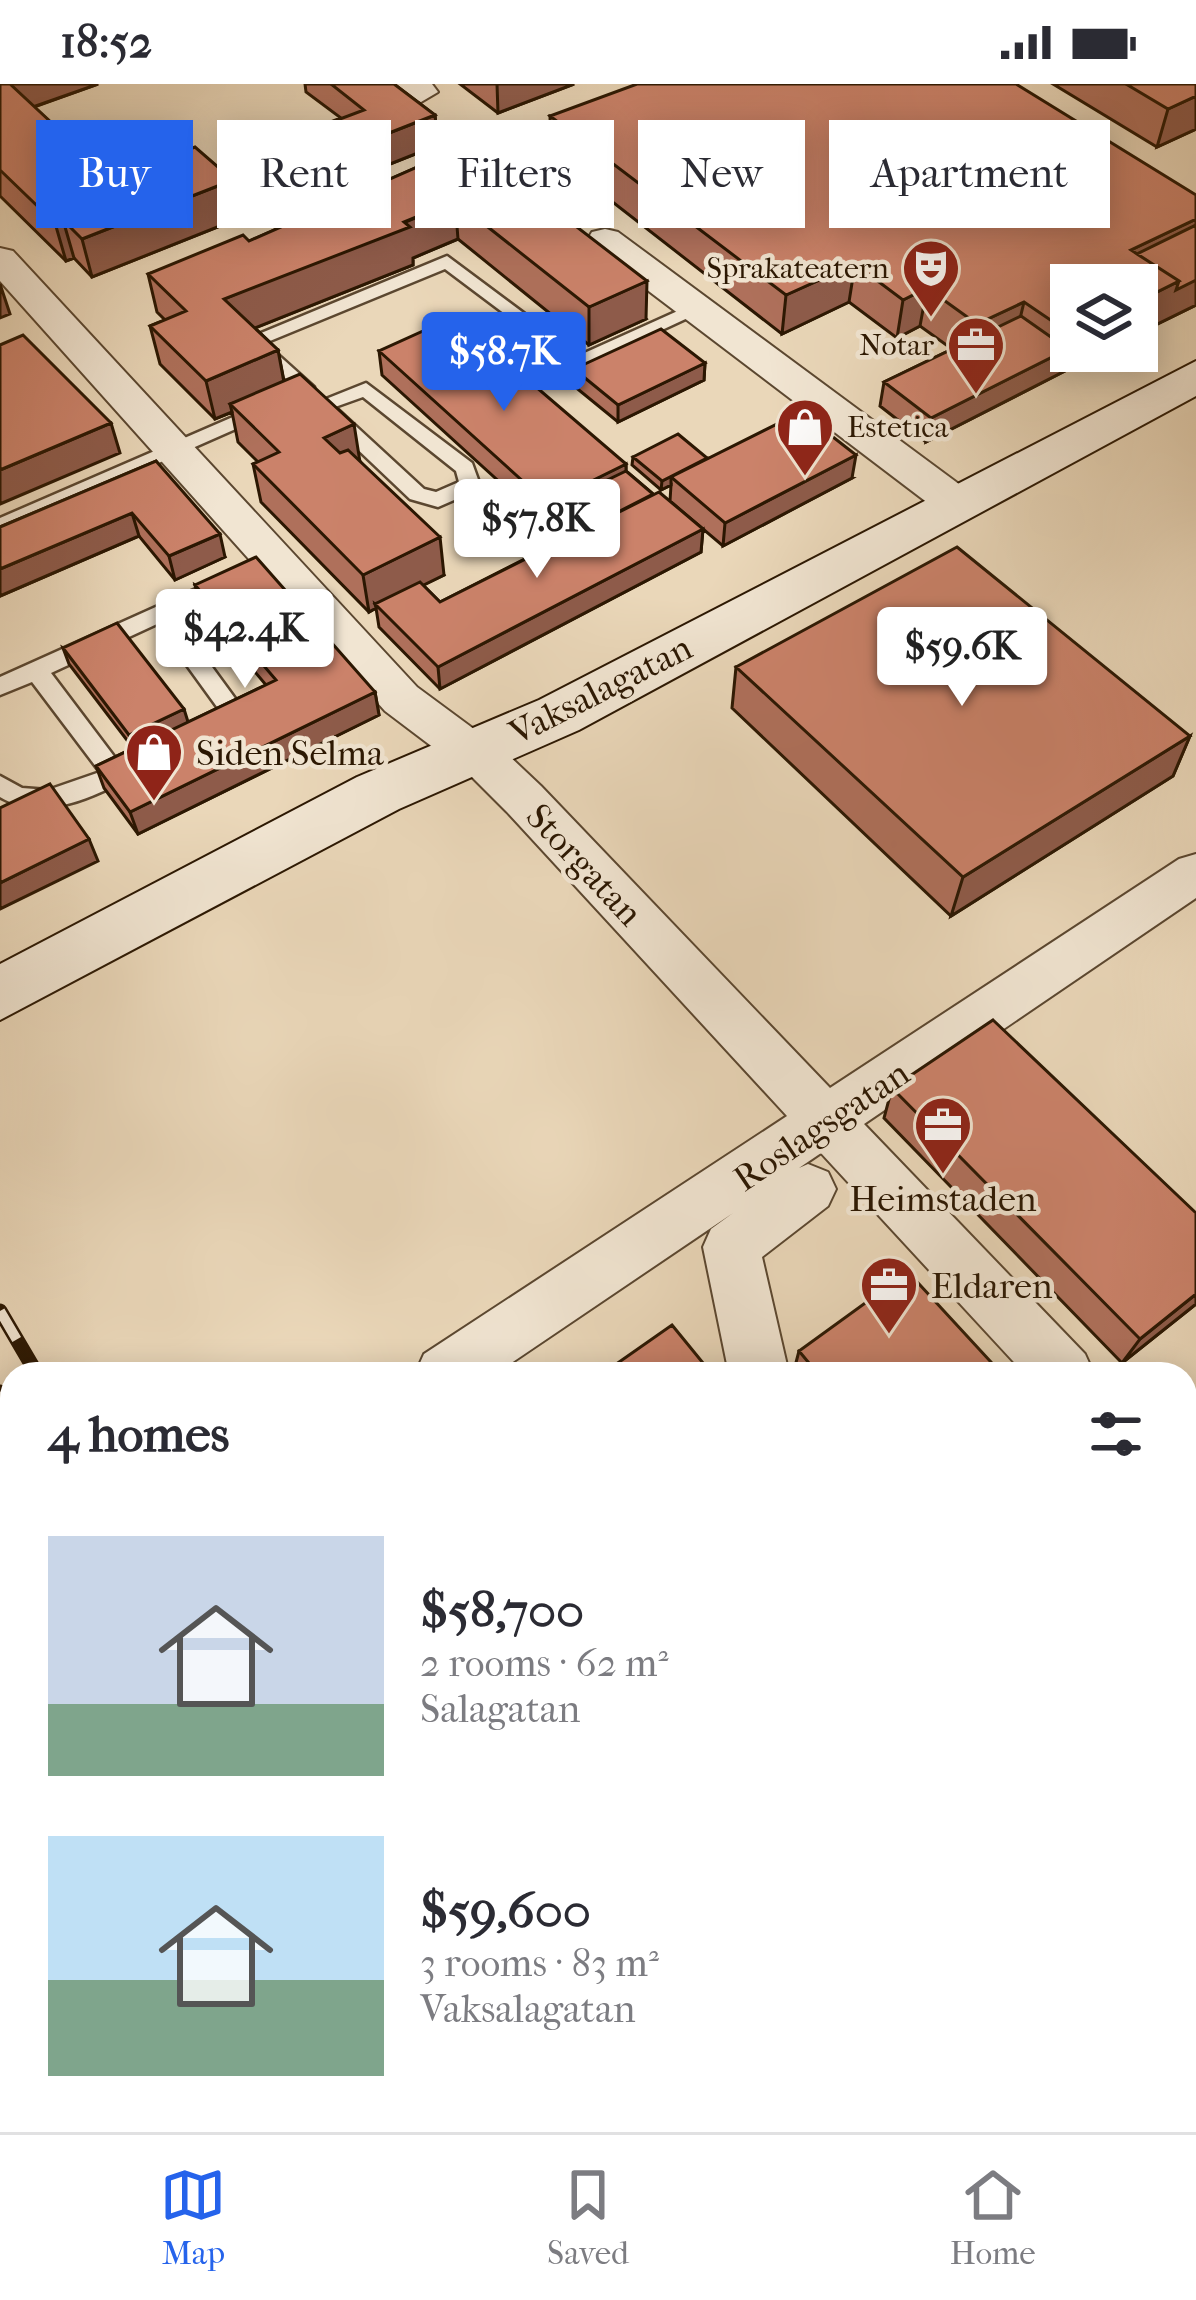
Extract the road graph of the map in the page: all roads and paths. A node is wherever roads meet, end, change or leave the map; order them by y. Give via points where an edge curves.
1 (605, 240) dead end
2 (0, 259) edge
3 (698, 309) junction
4 (59, 325) junction
5 (1196, 337) edge
6 (16, 342) edge
7 (1196, 376) edge
8 (314, 398) junction
9 (173, 449) junction
10 (940, 490) junction
11 (0, 526) edge
12 (275, 560) junction
13 (161, 613) junction
14 (36, 670) junction
15 (0, 687) edge
16 (194, 734) edge
17 (453, 739) junction
18 (154, 754) edge
19 (115, 775) junction
20 (0, 785) edge
21 (1196, 873) edge
22 (0, 942) edge
23 (0, 994) edge
24 (824, 1122) junction
25 (808, 1189) dead end
26 (463, 1362) edge
27 (756, 1362) edge
28 (1053, 1362) edge

1 - 3 street
2 - 4 street, Storgatan
3 - 8 lane via 578,364 447,262 252,341
3 - 10 street
4 - 6 street
4 - 9 street, Storgatan
5 - 10 main road, Vaksalagatan
7 - 10 main road, Vaksalagatan
8 - 8 lane via 417,494 438,500 470,485 465,468 366,389
8 - 9 lane
9 - 11 lane
9 - 12 street, Storgatan
10 - 17 main road, Vaksalagatan via 559,715
12 - 13 lane
12 - 17 street, Storgatan via 401,699
13 - 14 lane
13 - 16 lane via 234,714
14 - 15 lane
14 - 19 lane
17 - 22 main road, Vaksalagatan
17 - 23 main road, Vaksalagatan via 364,800
17 - 24 street, Storgatan via 524,800
18 - 19 lane
19 - 20 lane via 77,794 41,799
21 - 24 street, Roslagsgatan
24 - 26 street, Roslagsgatan
24 - 28 street, Storgatan
25 - 27 street via 731,1247

